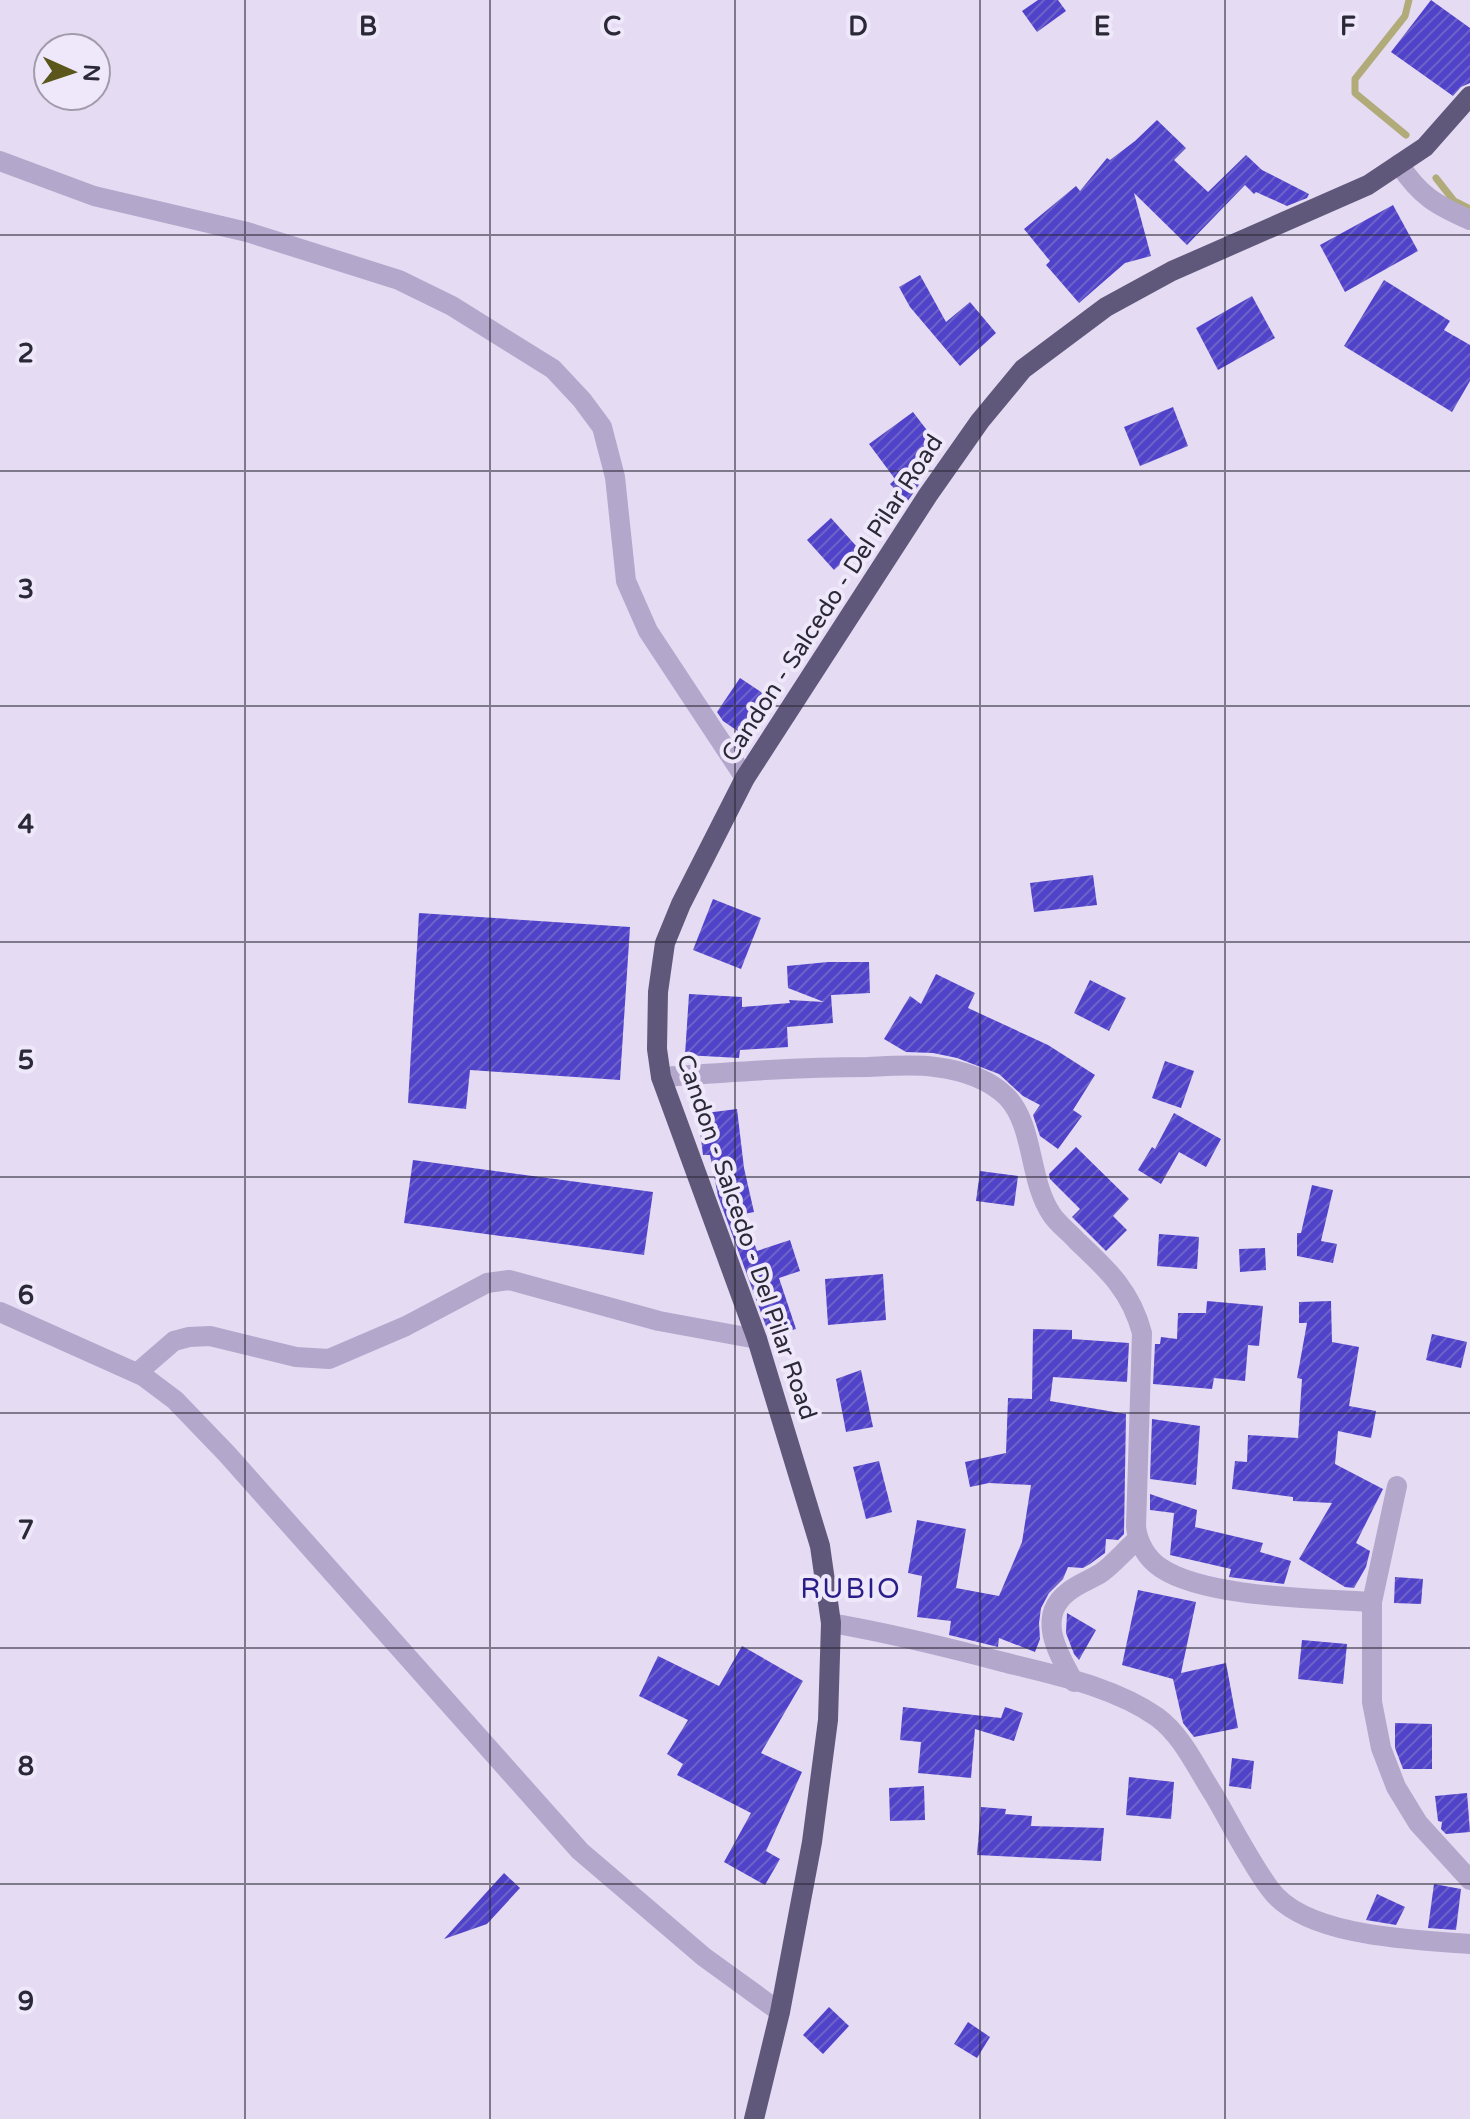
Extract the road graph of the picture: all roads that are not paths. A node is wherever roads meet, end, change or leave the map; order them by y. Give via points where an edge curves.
1 (1470, 96) edge
2 (0, 161) edge
3 (1399, 164) junction
4 (1470, 220) edge
5 (745, 778) junction
6 (661, 1077) junction
7 (0, 1312) edge
8 (757, 1339) junction
9 (137, 1373) junction
10 (1397, 1486) dead end
11 (1138, 1539) junction
12 (1372, 1602) junction
13 (831, 1623) junction
14 (1074, 1682) junction
15 (1470, 1880) edge
16 (1470, 1944) edge
17 (780, 2012) junction
18 (754, 2119) edge

1 - 3 main road, Candon - Salcedo - Del Pilar Road via 1425,147
2 - 5 street via 94,196 247,232 399,280 452,306 553,369 602,427 615,477 626,581 648,631
3 - 4 street via 1434,204
3 - 5 main road, Candon - Salcedo - Del Pilar Road via 1368,185 1172,271 1106,307 1023,369 928,495
5 - 6 main road, Candon - Salcedo - Del Pilar Road via 665,943 658,992
6 - 8 main road, Candon - Salcedo - Del Pilar Road
6 - 11 street via 933,1066 982,1079 1006,1096 1017,1112 1035,1180 1053,1217 1108,1270 1136,1311 1142,1333
7 - 9 street
8 - 9 street via 659,1321 509,1280 487,1283 329,1359 296,1357 210,1336 189,1337 174,1341
8 - 13 main road, Candon - Salcedo - Del Pilar Road via 820,1546
9 - 17 street via 175,1400 227,1454 580,1851 704,1957
10 - 12 street
11 - 12 street via 1159,1567 1187,1581 1252,1593
11 - 14 street via 1104,1571 1067,1592 1052,1615 1051,1634
12 - 15 street via 1372,1702 1381,1748 1418,1823
13 - 14 street
13 - 17 main road, Candon - Salcedo - Del Pilar Road via 828,1720 812,1842
14 - 16 street via 1122,1697 1158,1718 1181,1741 1271,1892 1297,1914 1331,1926
17 - 18 main road, Candon - Salcedo - Del Pilar Road

